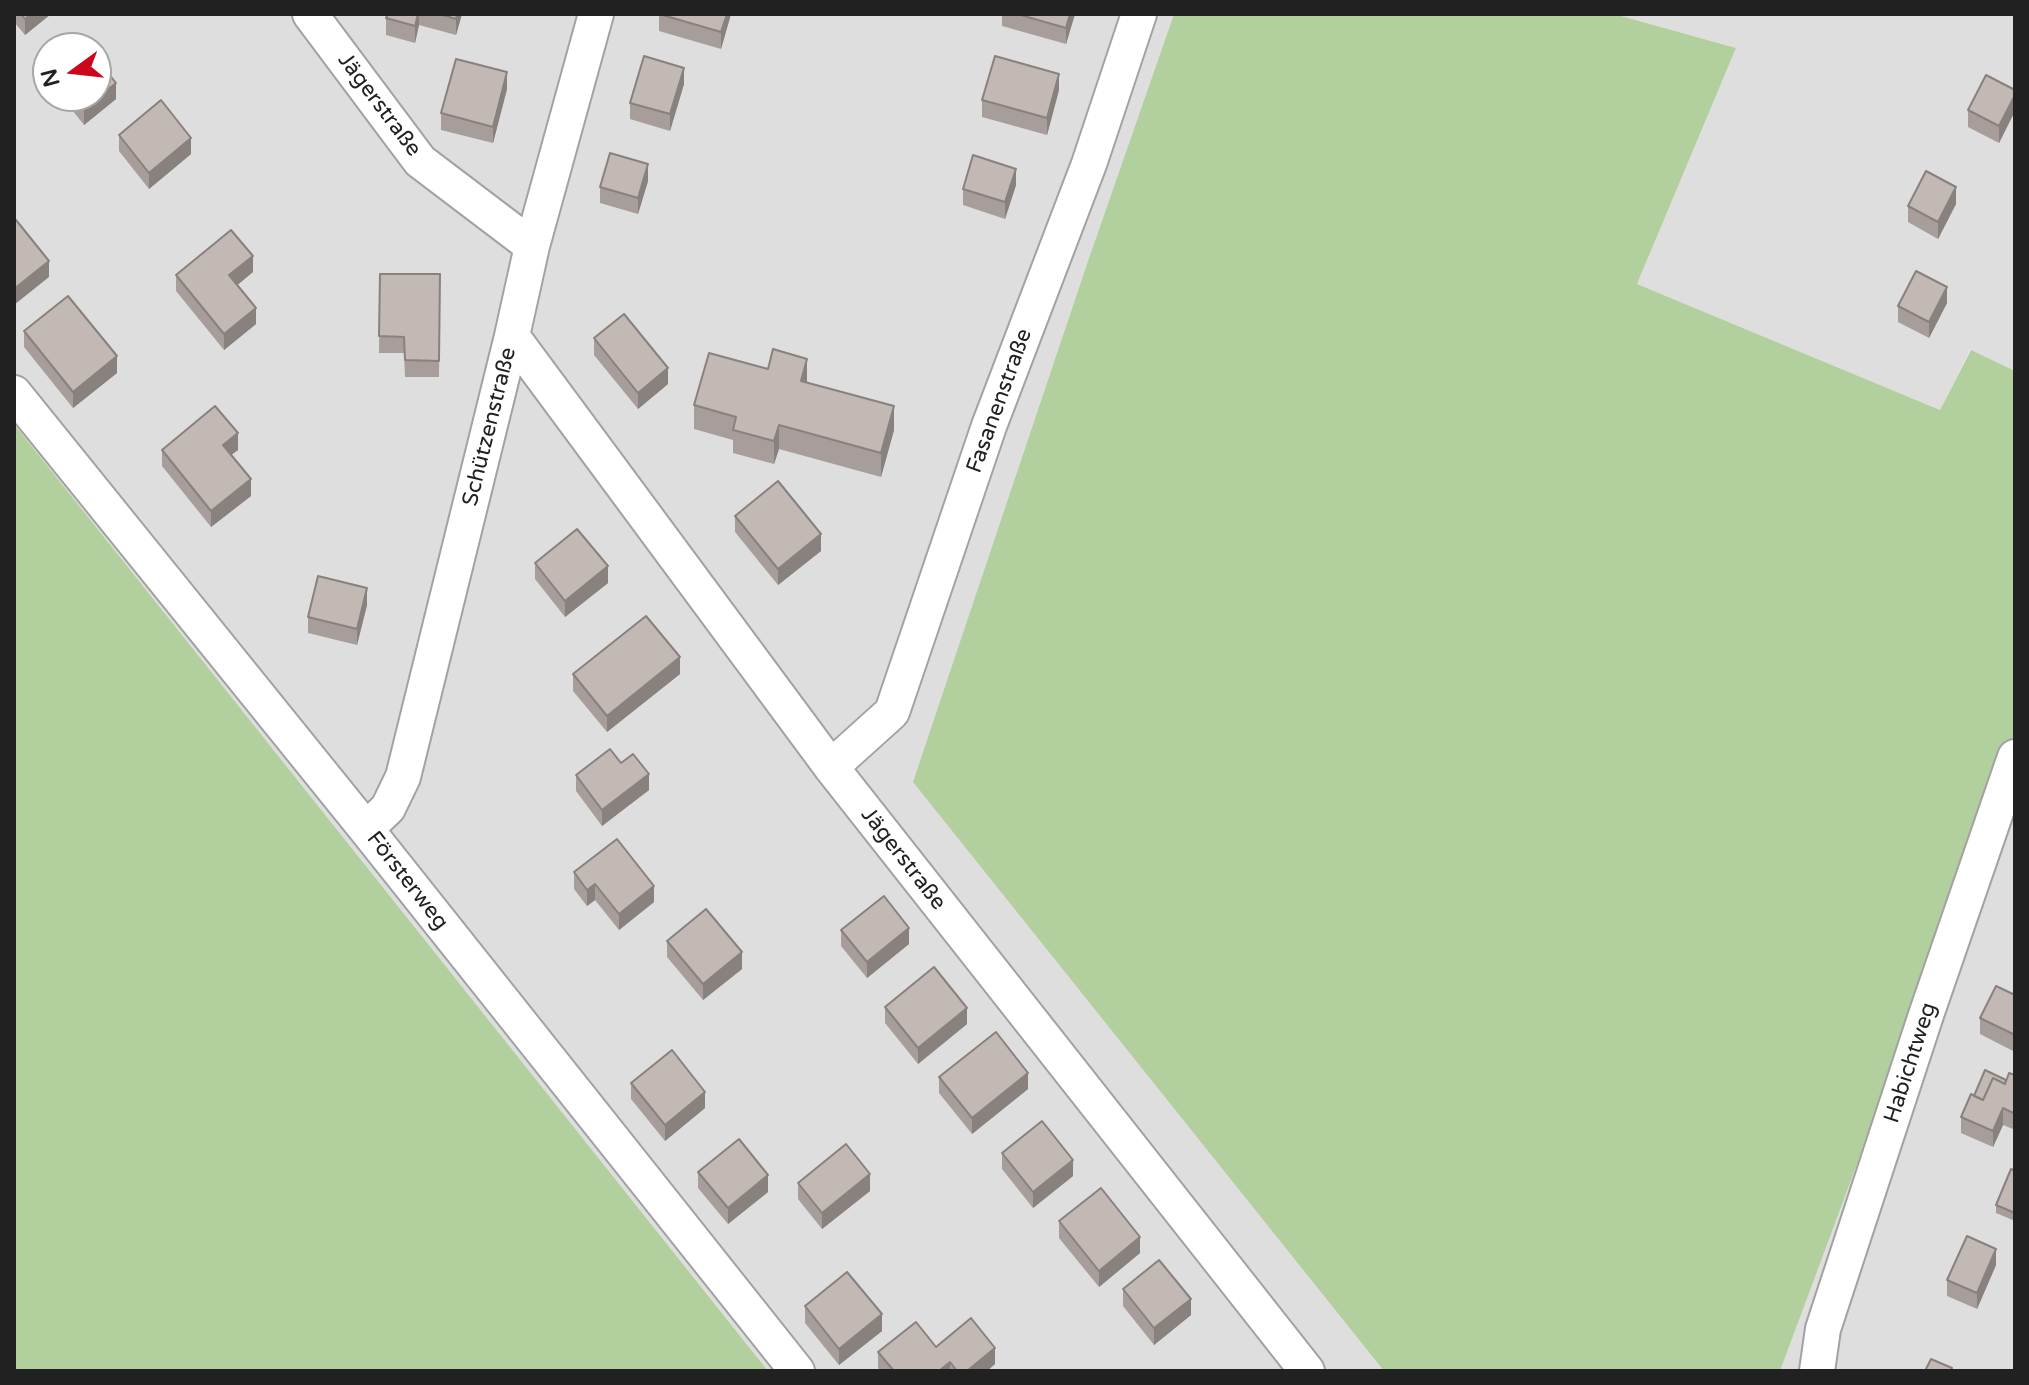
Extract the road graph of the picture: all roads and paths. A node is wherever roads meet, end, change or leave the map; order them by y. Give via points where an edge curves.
1 (310, 14) edge
2 (596, 14) edge
3 (1139, 14) edge
4 (532, 246) junction
5 (512, 336) junction
6 (14, 393) edge
7 (2015, 757) edge
8 (831, 767) junction
9 (366, 829) junction
10 (797, 1371) edge
11 (1307, 1371) edge
12 (1817, 1371) edge

1 - 4 street, Jägerstraße via 420,161
2 - 4 street, Schützenstraße
3 - 8 street, Fasanenstraße via 892,712
4 - 5 street, Schützenstraße
5 - 8 street, Jägerstraße
5 - 9 street, Schützenstraße via 403,777 388,808
6 - 9 street, Försterweg
7 - 12 street, Habichtweg via 1823,1329
8 - 11 street, Jägerstraße
9 - 10 street, Försterweg

